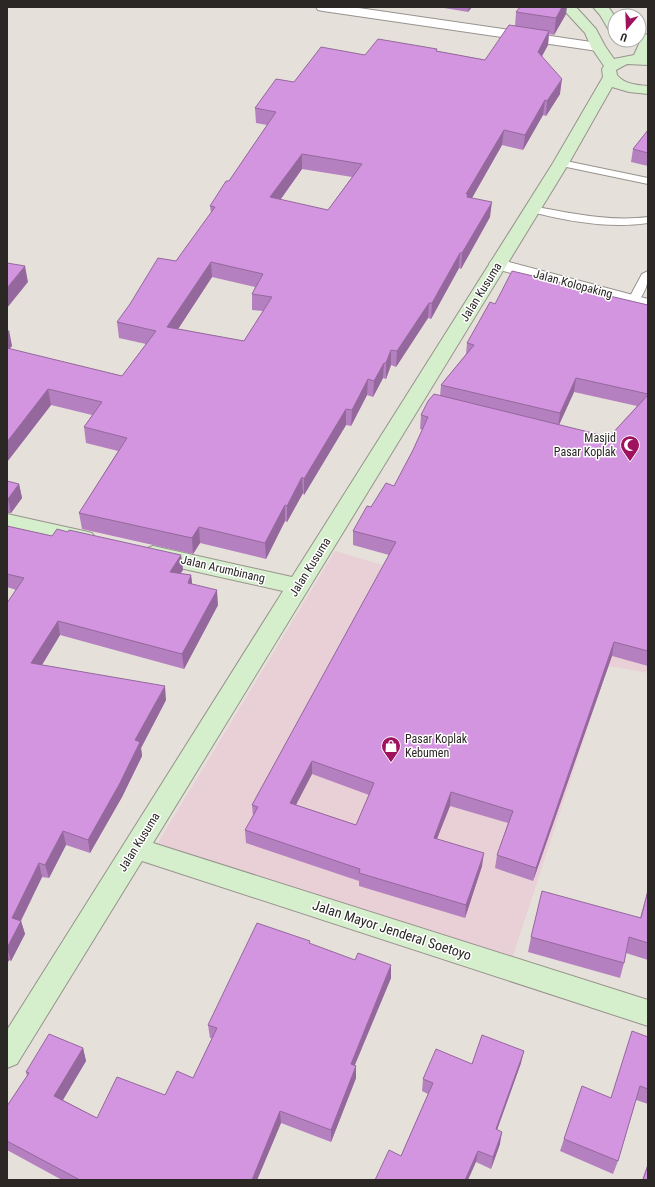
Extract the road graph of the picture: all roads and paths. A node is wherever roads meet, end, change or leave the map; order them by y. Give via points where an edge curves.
1 (323, 7) edge
2 (568, 7) edge
3 (600, 7) edge
4 (607, 15) edge
5 (648, 38) edge
6 (598, 47) junction
7 (627, 48) edge
8 (640, 60) edge
9 (611, 72) junction
10 (648, 90) edge
11 (648, 99) edge
12 (608, 103) junction
13 (561, 163) junction
14 (648, 181) edge
15 (532, 209) junction
16 (648, 220) edge
17 (498, 264) junction
18 (647, 278) edge
19 (641, 302) edge
20 (7, 521) edge
21 (106, 543) edge
22 (137, 550) edge
23 (298, 586) junction
24 (136, 848) junction
25 (648, 1013) edge
26 (7, 1055) edge

1 - 6 street
2 - 6 main road via 591,32
3 - 4 main road
5 - 8 main road
6 - 9 main road
7 - 8 main road
8 - 9 main road via 624,60
9 - 10 main road via 622,86
9 - 12 main road, Jalan Kusuma
11 - 12 main road
12 - 13 main road, Jalan Kusuma
13 - 14 lane
13 - 15 main road, Jalan Kusuma
15 - 16 lane via 610,221
15 - 17 main road, Jalan Kusuma
17 - 19 street, Jalan Kolopaking
17 - 23 main road, Jalan Kusuma via 422,400
18 - 19 lane
20 - 21 main road
22 - 23 main road, Jalan Arumbinang
23 - 24 main road, Jalan Kusuma
24 - 25 main road, Jalan Mayor Jenderal Soetoyo
24 - 26 main road, Jalan Kusuma

